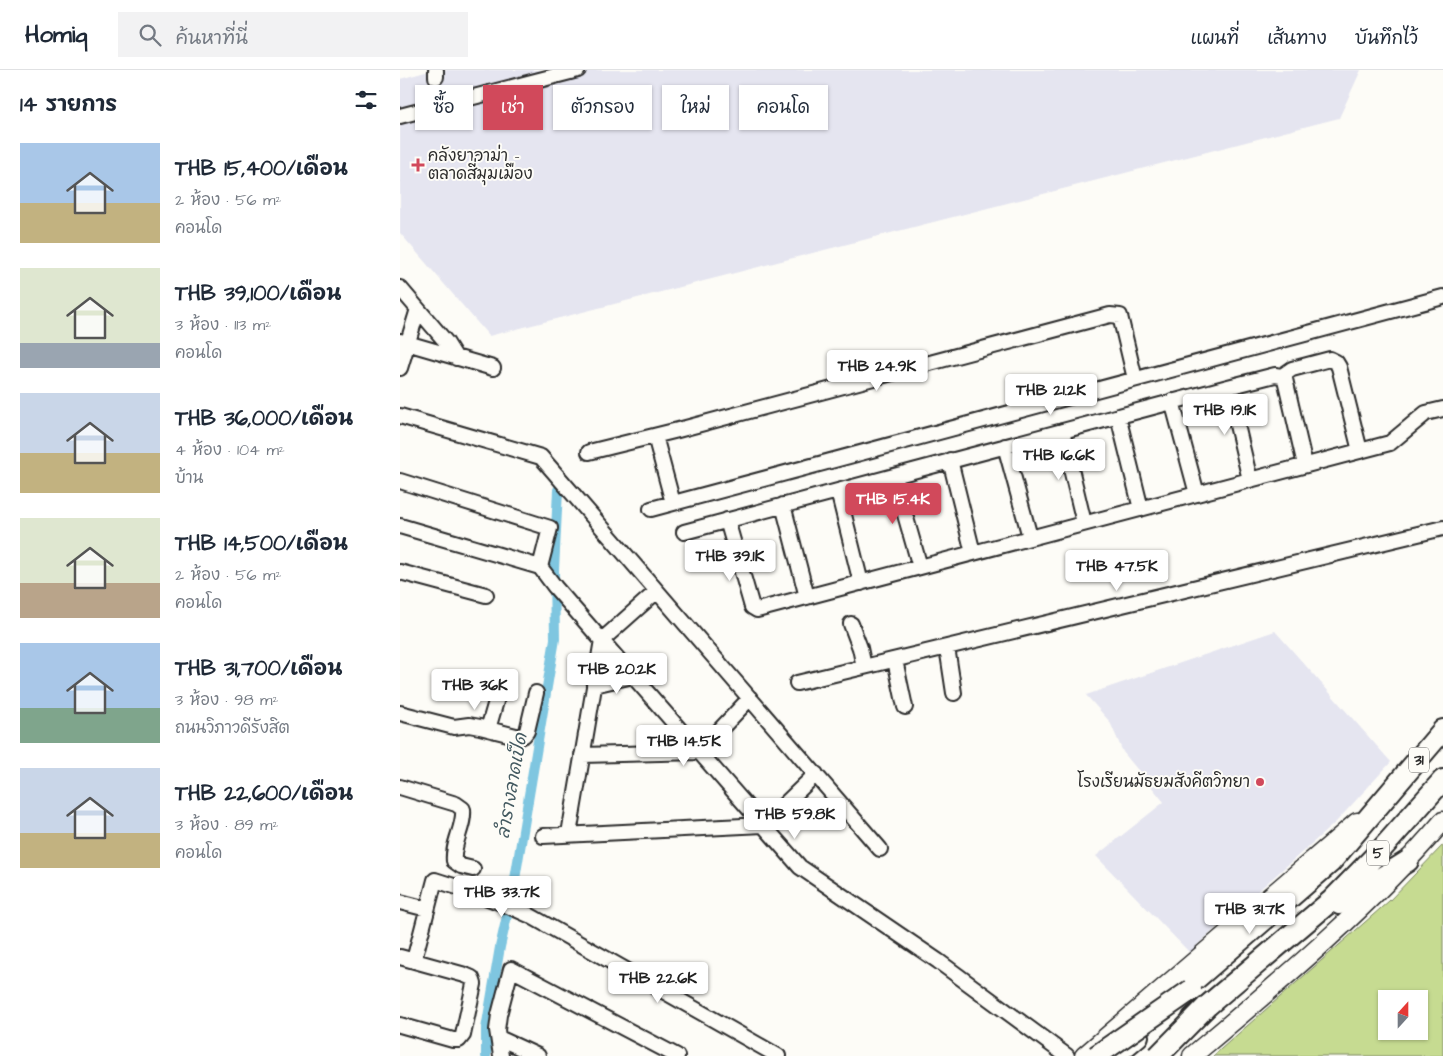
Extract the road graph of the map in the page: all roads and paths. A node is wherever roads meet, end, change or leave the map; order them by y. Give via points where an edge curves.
1 (578, 70) edge
2 (400, 116) edge
3 (400, 288) edge
4 (1443, 296) edge
5 (418, 309) junction
6 (403, 342) edge
7 (456, 358) junction
8 (400, 368) edge
9 (493, 368) dead end
10 (1282, 376) junction
11 (1135, 379) junction
12 (1228, 387) junction
13 (1172, 401) junction
14 (1443, 409) edge
15 (400, 416) edge
16 (1118, 416) junction
17 (1062, 431) junction
18 (655, 436) junction
19 (1005, 446) junction
20 (1360, 451) junction
21 (589, 452) dead end
22 (950, 460) junction
23 (1305, 465) junction
24 (894, 476) junction
25 (1250, 480) junction
26 (400, 481) edge
27 (838, 491) junction
28 (1197, 494) junction
29 (673, 503) junction
30 (783, 505) junction
31 (651, 508) dead end
32 (1140, 509) junction
33 (727, 520) junction
34 (1084, 523) junction
35 (400, 526) edge
36 (1443, 528) edge
37 (684, 532) dead end
38 (1030, 537) junction
39 (973, 552) junction
40 (540, 567) junction
41 (920, 567) junction
42 (400, 572) edge
43 (861, 583) junction
44 (657, 591) junction
45 (486, 595) dead end
46 (807, 597) junction
47 (851, 624) dead end
48 (602, 640) junction
49 (946, 647) junction
50 (895, 660) junction
51 (864, 667) junction
52 (633, 676) junction
53 (797, 683) dead end
54 (594, 685) junction
55 (499, 690) dead end
56 (536, 693) dead end
57 (954, 693) dead end
58 (750, 698) junction
59 (905, 707) dead end
60 (400, 713) edge
61 (488, 729) junction
62 (1443, 730) edge
63 (1443, 746) edge
64 (699, 752) junction
65 (582, 755) junction
66 (816, 774) junction
67 (1443, 780) edge
68 (400, 787) edge
69 (1443, 794) edge
70 (1443, 821) edge
71 (763, 825) junction
72 (569, 834) junction
73 (543, 836) dead end
74 (880, 849) dead end
75 (1408, 861) junction
76 (473, 869) dead end
77 (400, 902) edge
78 (1339, 904) junction
79 (427, 909) junction
80 (400, 957) edge
81 (414, 960) junction
82 (1191, 990) junction
83 (1208, 1006) junction
84 (400, 1025) edge
85 (498, 1038) junction
86 (1093, 1055) edge
87 (501, 1056) edge
88 (538, 1056) edge
89 (677, 1056) edge
90 (778, 1056) edge
91 (1068, 1056) edge
92 (1114, 1056) edge
93 (1147, 1056) edge
94 (1158, 1056) edge
95 (1192, 1056) edge

1 - 2 street
3 - 5 street
4 - 11 street
5 - 6 street
5 - 7 street
6 - 7 street
6 - 8 street
7 - 9 street
10 - 12 street via 1275,374
10 - 20 street via 1292,369 1330,360 1336,362
10 - 23 street
11 - 18 street via 1120,316 1110,315
11 - 29 street
12 - 13 street
12 - 25 street
13 - 16 street
13 - 28 street
14 - 20 street via 1426,413 1390,443
15 - 44 street via 541,457
16 - 17 street
16 - 32 street
17 - 19 street
17 - 34 street
18 - 21 street
18 - 29 street
19 - 22 street
19 - 38 street
20 - 23 street
22 - 24 street
22 - 39 street
23 - 25 street
24 - 27 street
24 - 41 street
25 - 28 street
26 - 40 street via 550,528
27 - 30 street
27 - 43 street
28 - 32 street
29 - 31 street
30 - 33 street
30 - 46 street
32 - 34 street
33 - 37 street
33 - 46 street via 752,607 757,610
34 - 38 street
35 - 40 street
36 - 49 street
38 - 39 street
39 - 41 street
40 - 48 street
41 - 43 street
42 - 45 street
43 - 46 street
44 - 48 street
44 - 58 street
47 - 51 street
48 - 52 street
48 - 54 street
49 - 50 street
49 - 57 street
50 - 51 street
50 - 59 street
51 - 53 street
52 - 54 street
52 - 64 street
54 - 65 street
55 - 61 street
56 - 61 street via 524,735 510,736
58 - 64 street
58 - 66 street
60 - 61 street via 454,727 469,725
62 - 86 highway, 31 via 1330,863
63 - 82 highway, 5 via 1358,844 1262,933
64 - 65 street
64 - 71 street
65 - 72 street
66 - 71 street
66 - 74 street
67 - 83 highway, 5 via 1332,900
68 - 76 street via 463,809 454,861
69 - 78 highway
70 - 75 main road
71 - 72 street
71 - 91 street via 800,867 938,961
72 - 73 street
75 - 78 highway
75 - 95 main road via 1324,943
77 - 79 street
78 - 94 highway
79 - 81 street
79 - 90 street via 435,880 511,907
80 - 81 street
81 - 84 street via 465,975 472,978 474,984 460,1040
82 - 86 highway, 5, bridge
82 - 92 highway, 5, bridge
83 - 93 highway, 5, bridge
83 - 94 highway, 5, bridge
85 - 87 street
85 - 88 street
85 - 89 street via 499,1015 511,969

